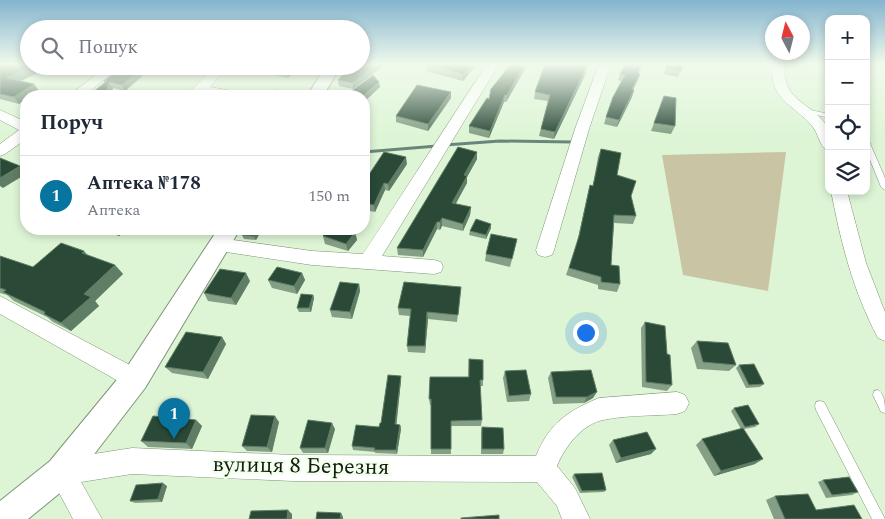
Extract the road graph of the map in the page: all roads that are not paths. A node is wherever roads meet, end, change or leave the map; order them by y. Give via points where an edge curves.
1 (478, 88) edge
2 (596, 88) edge
3 (782, 88) edge
4 (806, 111) junction
5 (0, 114) edge
6 (825, 115) edge
7 (20, 125) edge
8 (20, 136) edge
9 (825, 137) edge
10 (0, 150) edge
11 (870, 150) edge
12 (885, 187) edge
13 (840, 195) edge
14 (224, 237) edge
15 (545, 250) dead end
16 (368, 262) junction
17 (434, 266) dead end
18 (0, 304) edge
19 (885, 332) edge
20 (135, 379) junction
21 (878, 395) dead end
22 (677, 403) dead end
23 (820, 406) dead end
24 (885, 408) edge
25 (543, 469) junction
26 (61, 472) junction
27 (3, 519) edge
28 (88, 519) edge
29 (576, 519) edge
30 (879, 519) edge

1 - 16 street
2 - 15 street
3 - 4 street
4 - 6 lane
4 - 9 street via 819,124
5 - 7 street
8 - 10 street
11 - 12 lane
13 - 19 street via 866,296
14 - 16 street via 312,258
14 - 20 street
16 - 17 street
18 - 20 street
20 - 26 street
21 - 24 lane
22 - 25 street via 599,409 575,421 552,447
23 - 30 lane
25 - 26 street, вулиця 8 Березня via 293,468 132,460
25 - 29 street via 566,497
26 - 27 street
26 - 28 street

